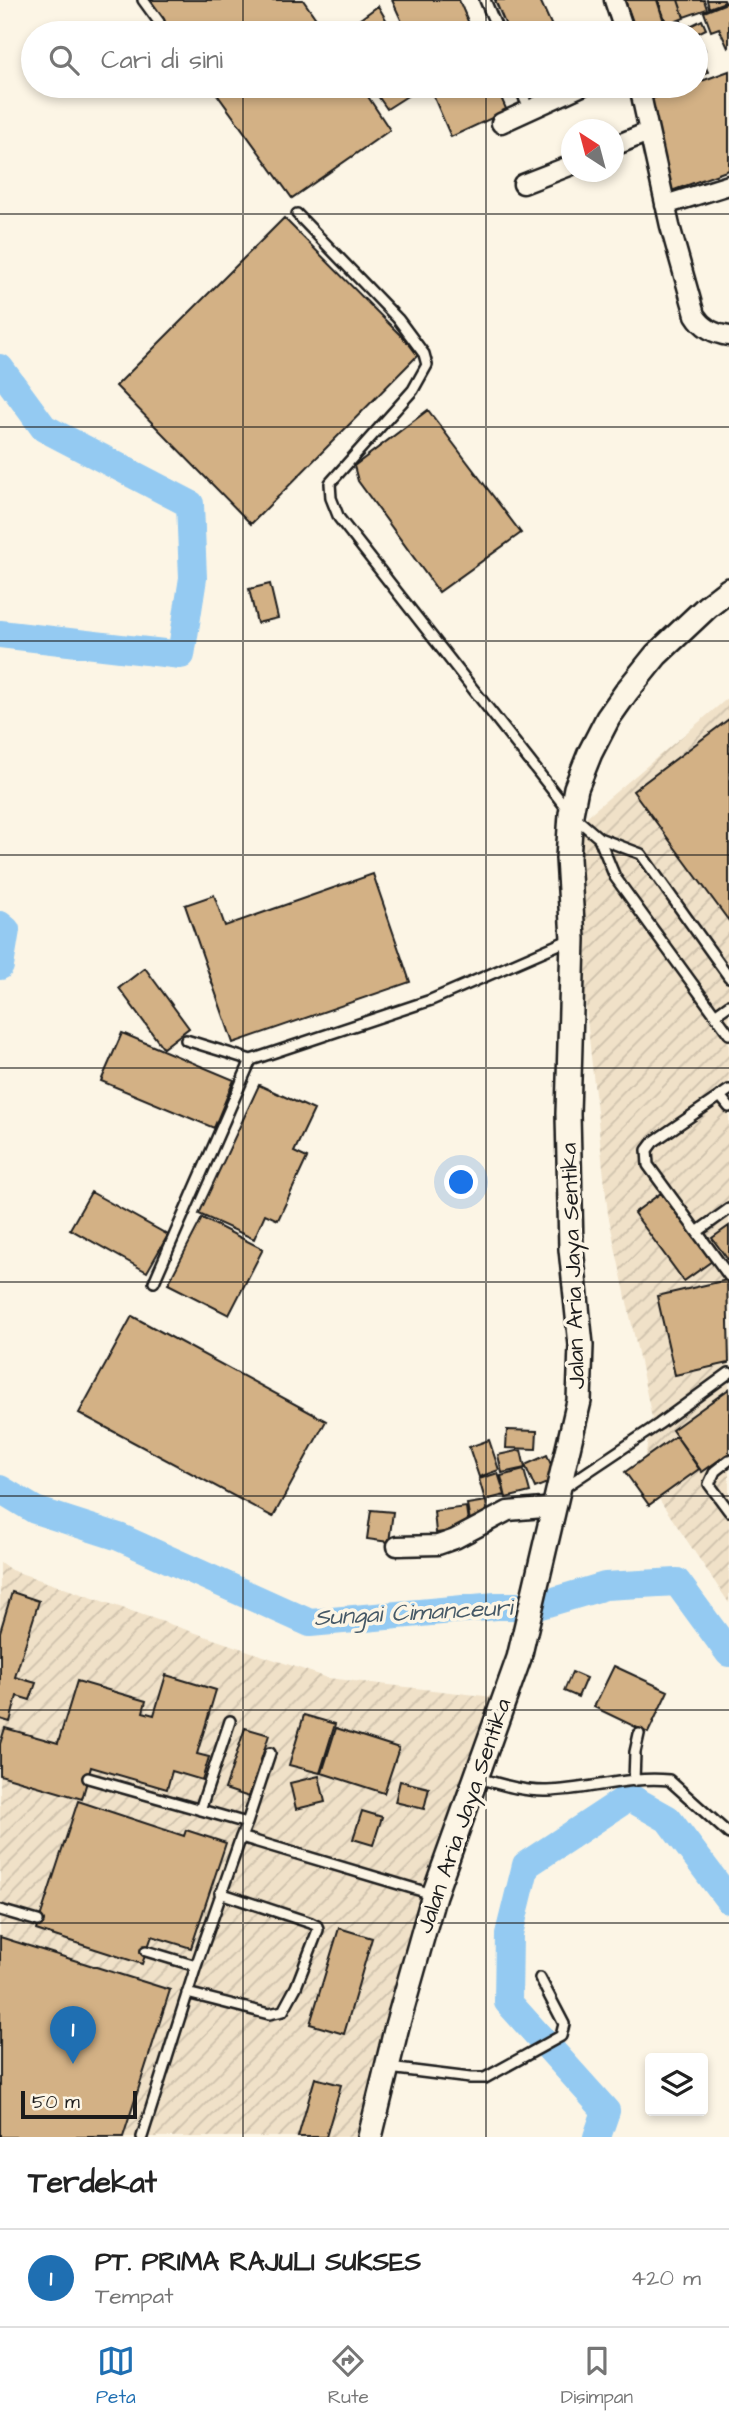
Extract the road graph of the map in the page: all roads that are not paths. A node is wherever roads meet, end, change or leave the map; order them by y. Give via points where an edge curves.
1 (143, 0) edge
2 (485, 0) edge
3 (614, 0) edge
4 (158, 21) edge
5 (494, 21) edge
6 (621, 21) edge
7 (556, 98) edge
8 (641, 98) edge
9 (501, 123) dead end
10 (648, 132) junction
11 (624, 142) edge
12 (561, 169) edge
13 (523, 184) dead end
14 (729, 185) edge
15 (665, 205) junction
16 (297, 214) dead end
17 (729, 336) edge
18 (729, 590) edge
19 (571, 814) junction
20 (599, 838) junction
21 (573, 939) junction
22 (729, 977) edge
23 (729, 1005) edge
24 (715, 1015) junction
25 (729, 1034) edge
26 (186, 1041) dead end
27 (251, 1060) junction
28 (725, 1093) edge
29 (729, 1107) edge
30 (729, 1209) edge
31 (697, 1232) junction
32 (729, 1276) edge
33 (154, 1282) dead end
34 (729, 1373) edge
35 (729, 1460) edge
36 (556, 1499) junction
37 (729, 1511) edge
38 (397, 1546) dead end
39 (230, 1721) dead end
40 (639, 1734) dead end
41 (270, 1753) dead end
42 (88, 1778) dead end
43 (478, 1778) junction
44 (634, 1781) junction
45 (200, 1810) junction
46 (247, 1823) junction
47 (729, 1833) edge
48 (241, 1837) junction
49 (220, 1893) junction
50 (434, 1895) junction
51 (0, 1910) edge
52 (38, 1922) dead end
53 (146, 1951) dead end
54 (196, 1966) junction
55 (540, 1978) dead end
56 (187, 1993) junction
57 (387, 2068) junction
58 (142, 2137) edge
59 (370, 2137) edge

1 - 4 lane
2 - 5 lane
3 - 6 street
7 - 9 street
8 - 10 street
10 - 11 street
10 - 15 street
12 - 13 street
14 - 15 street
15 - 17 street via 695,315 708,329
16 - 19 lane via 398,319 427,365 413,390 330,483 338,518
18 - 19 street, Jalan Aria Jaya Sentika via 656,655 608,718 576,788
19 - 20 lane
19 - 21 street, Jalan Aria Jaya Sentika via 568,858
20 - 22 lane via 641,854
20 - 24 lane via 615,877
21 - 27 lane via 430,1000
21 - 36 street, Jalan Aria Jaya Sentika via 568,1029 569,1216 581,1345 579,1401
23 - 24 lane
24 - 25 lane
26 - 27 lane
27 - 33 lane
28 - 29 lane
28 - 31 lane via 648,1150 648,1165
30 - 31 lane
31 - 32 lane
34 - 36 lane
35 - 37 lane via 715,1471 709,1484
36 - 38 street via 508,1511 438,1545
36 - 43 street, Jalan Aria Jaya Sentika via 520,1658
39 - 45 lane
40 - 44 lane
41 - 46 lane
42 - 45 lane
43 - 44 lane via 548,1791
43 - 50 street, Jalan Aria Jaya Sentika
44 - 47 lane via 669,1780
45 - 46 lane
46 - 48 lane
48 - 49 lane
48 - 50 lane
49 - 54 lane
49 - 56 lane via 311,1923 318,1930 283,2011 269,2014
50 - 57 street, Jalan Aria Jaya Sentika
51 - 52 lane
53 - 54 lane
54 - 56 lane
55 - 57 lane via 564,2024 561,2036 485,2078
56 - 58 lane
57 - 59 street, Jalan Aria Jaya Sentika

